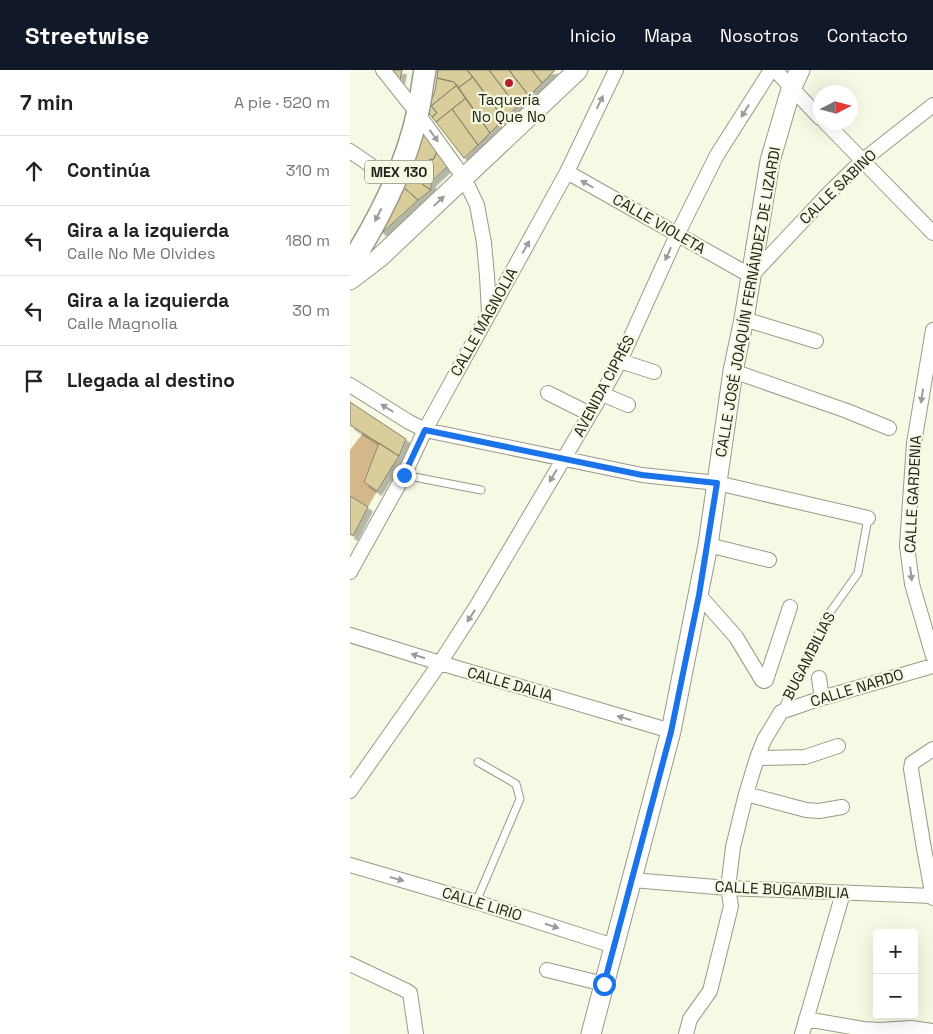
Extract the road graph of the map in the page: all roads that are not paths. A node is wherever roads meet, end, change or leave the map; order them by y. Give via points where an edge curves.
1 (383, 70) edge
2 (425, 70) edge
3 (578, 70) edge
4 (616, 70) edge
5 (771, 70) edge
6 (775, 70) edge
7 (800, 70) edge
8 (791, 89) junction
9 (933, 105) edge
10 (813, 111) edge
11 (418, 114) junction
12 (833, 130) edge
13 (350, 151) edge
14 (862, 160) junction
15 (567, 172) junction
16 (464, 178) junction
17 (394, 182) junction
18 (933, 233) edge
19 (677, 235) junction
20 (350, 265) edge
21 (751, 276) junction
22 (350, 280) edge
23 (488, 313) junction
24 (744, 319) junction
25 (933, 330) edge
26 (816, 340) dead end
27 (620, 361) junction
28 (733, 371) junction
29 (654, 372) dead end
30 (350, 385) edge
31 (548, 393) dead end
32 (602, 394) junction
33 (628, 405) dead end
34 (590, 414) junction
35 (888, 428) dead end
36 (425, 430) junction
37 (564, 458) junction
38 (404, 475) junction
39 (717, 483) junction
40 (481, 490) dead end
41 (868, 518) joint
42 (708, 545) junction
43 (355, 549) edge
44 (769, 560) dead end
45 (350, 572) edge
46 (699, 595) junction
47 (790, 607) dead end
48 (350, 635) edge
49 (933, 656) edge
50 (440, 663) junction
51 (933, 666) edge
52 (820, 678) dead end
53 (822, 698) junction
54 (781, 712) junction
55 (671, 732) junction
56 (838, 746) dead end
57 (933, 749) edge
58 (756, 758) junction
59 (478, 762) dead end
60 (350, 791) edge
61 (746, 794) junction
62 (842, 807) dead end
63 (928, 841) edge
64 (350, 865) edge
65 (632, 880) junction
66 (728, 888) junction
67 (843, 893) junction
68 (933, 897) edge
69 (476, 902) junction
70 (614, 946) junction
71 (350, 964) edge
72 (547, 970) dead end
73 (604, 984) junction
74 (806, 1019) junction
75 (933, 1031) edge
76 (889, 1032) edge
77 (416, 1034) edge
78 (591, 1034) edge
79 (686, 1034) edge
80 (802, 1034) edge

1 - 11 street
2 - 11 main road, MEX 130
3 - 16 street
15 -> 4 street, CALLE MAGNOLIA
5 -> 19 street, AVENIDA CIPRÉS via 717,154
6 - 8 street
7 - 8 street, CALLE JOSÉ JOAQUÍN FERNÁNDEZ DE LIZARDI
8 - 10 street
8 - 21 street, CALLE JOSÉ JOAQUÍN FERNÁNDEZ DE LIZARDI via 770,161
9 - 14 street, CALLE SABINO
11 -> 16 street
11 - 17 main road, MEX 130
12 - 14 street
13 - 17 street
14 - 18 street
14 - 21 street, CALLE SABINO
19 -> 15 street, CALLE VIOLETA
23 -> 15 street, CALLE MAGNOLIA
22 -> 16 street via 379,258
16 - 23 street via 477,206 484,243
17 -> 20 main road, MEX 130
19 - 21 street, CALLE VIOLETA
19 -> 27 street, AVENIDA CIPRÉS
21 - 24 street, CALLE JOSÉ JOAQUÍN FERNÁNDEZ DE LIZARDI
23 - 36 street, CALLE MAGNOLIA
24 - 26 street
24 - 28 street, CALLE JOSÉ JOAQUÍN FERNÁNDEZ DE LIZARDI
25 -> 49 street, CALLE GARDENIA via 914,443 907,546 912,584
27 - 29 street
27 - 32 street, AVENIDA CIPRÉS
28 - 35 street via 847,410
28 - 39 street, CALLE JOSÉ JOAQUÍN FERNÁNDEZ DE LIZARDI
36 -> 30 street
31 - 34 street
32 - 33 street
32 - 34 street, AVENIDA CIPRÉS
34 - 37 street, AVENIDA CIPRÉS
36 - 37 street
36 - 38 street, CALLE MAGNOLIA
37 - 39 street via 642,475
37 -> 50 street, AVENIDA CIPRÉS
38 - 40 lane
38 - 43 street, CALLE MAGNOLIA
39 - 41 street
39 - 42 street, CALLE JOSÉ JOAQUÍN FERNÁNDEZ DE LIZARDI
41 - 54 lane, BUGAMBILIAS via 858,573 826,618
42 - 44 street
42 - 46 street, CALLE JOSÉ JOAQUÍN FERNÁNDEZ DE LIZARDI
43 - 45 street, CALLE MAGNOLIA
46 - 47 street via 736,636 764,681
46 - 55 street, CALLE JOSÉ JOAQUÍN FERNÁNDEZ DE LIZARDI
50 -> 48 street, CALLE DALIA
55 -> 50 street, CALLE DALIA
50 - 60 street, AVENIDA CIPRÉS
51 - 53 street, CALLE NARDO
52 - 53 street
53 - 54 street, CALLE NARDO
54 - 58 street
55 - 65 street, CALLE JOSÉ JOAQUÍN FERNÁNDEZ DE LIZARDI
56 - 58 street via 805,757
57 - 63 street via 912,763 911,768
58 - 61 street
59 - 69 lane via 516,784 520,799
61 - 62 street via 806,810
61 - 66 street via 733,847
63 - 68 street
64 -> 69 street, CALLE LIRIO
65 - 66 street, CALLE BUGAMBILIA
65 - 70 street, CALLE JOSÉ JOAQUÍN FERNÁNDEZ DE LIZARDI
66 - 67 street, CALLE BUGAMBILIA
66 - 79 street via 731,906 710,991 690,1020
67 - 68 street, CALLE BUGAMBILIA
67 - 74 street
69 -> 70 street, CALLE LIRIO
70 - 73 street, CALLE JOSÉ JOAQUÍN FERNÁNDEZ DE LIZARDI
71 - 77 street via 410,993
72 - 73 street
73 - 78 street, CALLE JOSÉ JOAQUÍN FERNÁNDEZ DE LIZARDI
74 - 76 street
74 - 80 street
75 - 76 street via 911,1028

